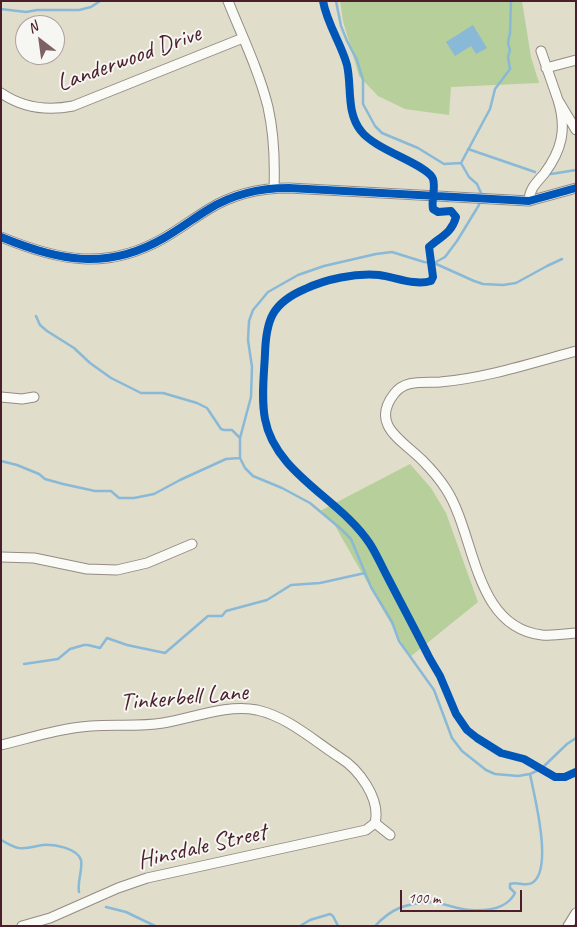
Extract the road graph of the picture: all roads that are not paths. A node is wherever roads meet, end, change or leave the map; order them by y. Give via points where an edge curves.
1 (228, 1) edge
2 (243, 38) junction
3 (541, 51) dead end
4 (576, 60) edge
5 (546, 68) junction
6 (2, 96) edge
7 (558, 100) junction
8 (576, 130) edge
9 (274, 188) junction
10 (576, 188) edge
11 (529, 201) junction
12 (1, 236) edge
13 (576, 351) edge
14 (1, 397) edge
15 (34, 398) dead end
16 (192, 544) dead end
17 (1, 557) edge
18 (576, 633) edge
19 (1, 745) edge
20 (375, 823) junction
21 (390, 835) dead end
22 (576, 913) edge
23 (22, 926) edge
24 (568, 926) edge

1 - 2 street
2 - 6 street, Landerwood Drive via 73,106 38,108
2 - 9 street via 270,118
3 - 5 street
4 - 5 street
5 - 7 street
7 - 8 street
7 - 11 street via 562,136 552,162 531,191
9 - 11 street
9 - 12 street via 232,197 143,249 110,258 64,258
10 - 11 street
13 - 18 street via 476,377 406,384 388,402 386,415 391,432 421,458 451,498 485,592 499,613 529,632 548,635
14 - 15 street
16 - 17 street via 147,563 117,570 88,569 34,558
19 - 20 street, Tinkerbell Lane via 90,726 149,725 231,709 256,710 286,721 353,767 369,789 377,815
20 - 21 street
20 - 23 street, Hinsdale Street via 366,830 147,878 50,918
22 - 24 street

